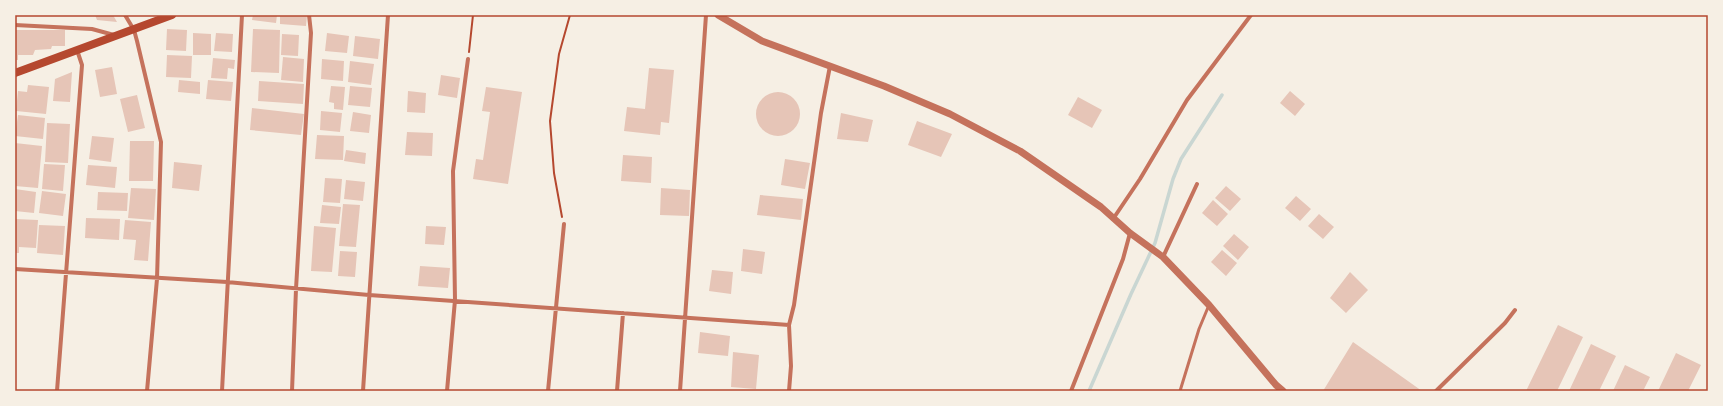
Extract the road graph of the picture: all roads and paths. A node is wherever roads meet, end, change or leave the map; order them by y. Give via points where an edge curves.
1 (125, 15) edge
2 (172, 15) edge
3 (242, 15) edge
4 (309, 15) edge
5 (388, 15) edge
6 (473, 15) edge
7 (570, 15) edge
8 (706, 15) edge
9 (718, 15) edge
10 (1252, 15) edge
11 (15, 25) edge
12 (134, 30) junction
13 (116, 35) junction
14 (77, 50) junction
15 (468, 59) joint
16 (830, 66) junction
17 (15, 73) edge
18 (1197, 184) dead end
19 (1113, 219) junction
20 (564, 224) joint
21 (1130, 233) junction
22 (1164, 257) junction
23 (15, 269) edge
24 (65, 272) junction
25 (157, 279) junction
26 (228, 282) junction
27 (296, 288) junction
28 (369, 295) junction
29 (455, 300) junction
30 (1209, 305) junction
31 (555, 308) junction
32 (1515, 310) dead end
33 (623, 313) junction
34 (685, 318) junction
35 (789, 325) junction
36 (57, 391) edge
37 (147, 391) edge
38 (222, 391) edge
39 (292, 391) edge
40 (363, 391) edge
41 (447, 391) edge
42 (548, 391) edge
43 (617, 391) edge
44 (680, 391) edge
45 (789, 391) edge
46 (1071, 391) edge
47 (1180, 391) edge
48 (1283, 391) edge
49 (1436, 391) edge

1 - 12 street
2 - 12 main road
3 - 26 street
4 - 27 street via 311,33
5 - 28 street
6 - 15 path
7 - 20 path via 559,54 550,121 554,172
8 - 34 street
9 - 16 street via 762,41
10 - 19 street via 1187,100
11 - 13 street via 92,29
12 - 13 main road
12 - 25 street via 161,142
13 - 14 main road
14 - 17 main road
14 - 24 street via 82,65
15 - 29 street via 454,171
16 - 19 street via 950,114 1020,151 1101,207
16 - 35 street
18 - 22 street
19 - 21 street
20 - 31 street
21 - 22 street
21 - 46 street via 1123,259
22 - 30 street
23 - 24 street
24 - 25 street
24 - 36 street
25 - 26 street
25 - 37 street
26 - 27 street
26 - 38 street
27 - 28 street
27 - 39 street
28 - 29 street
28 - 40 street
29 - 31 street
29 - 41 street
30 - 47 lane
30 - 48 street
31 - 33 street
31 - 42 street
32 - 49 street
33 - 34 street
33 - 43 street
34 - 35 street
34 - 44 street
35 - 45 street

